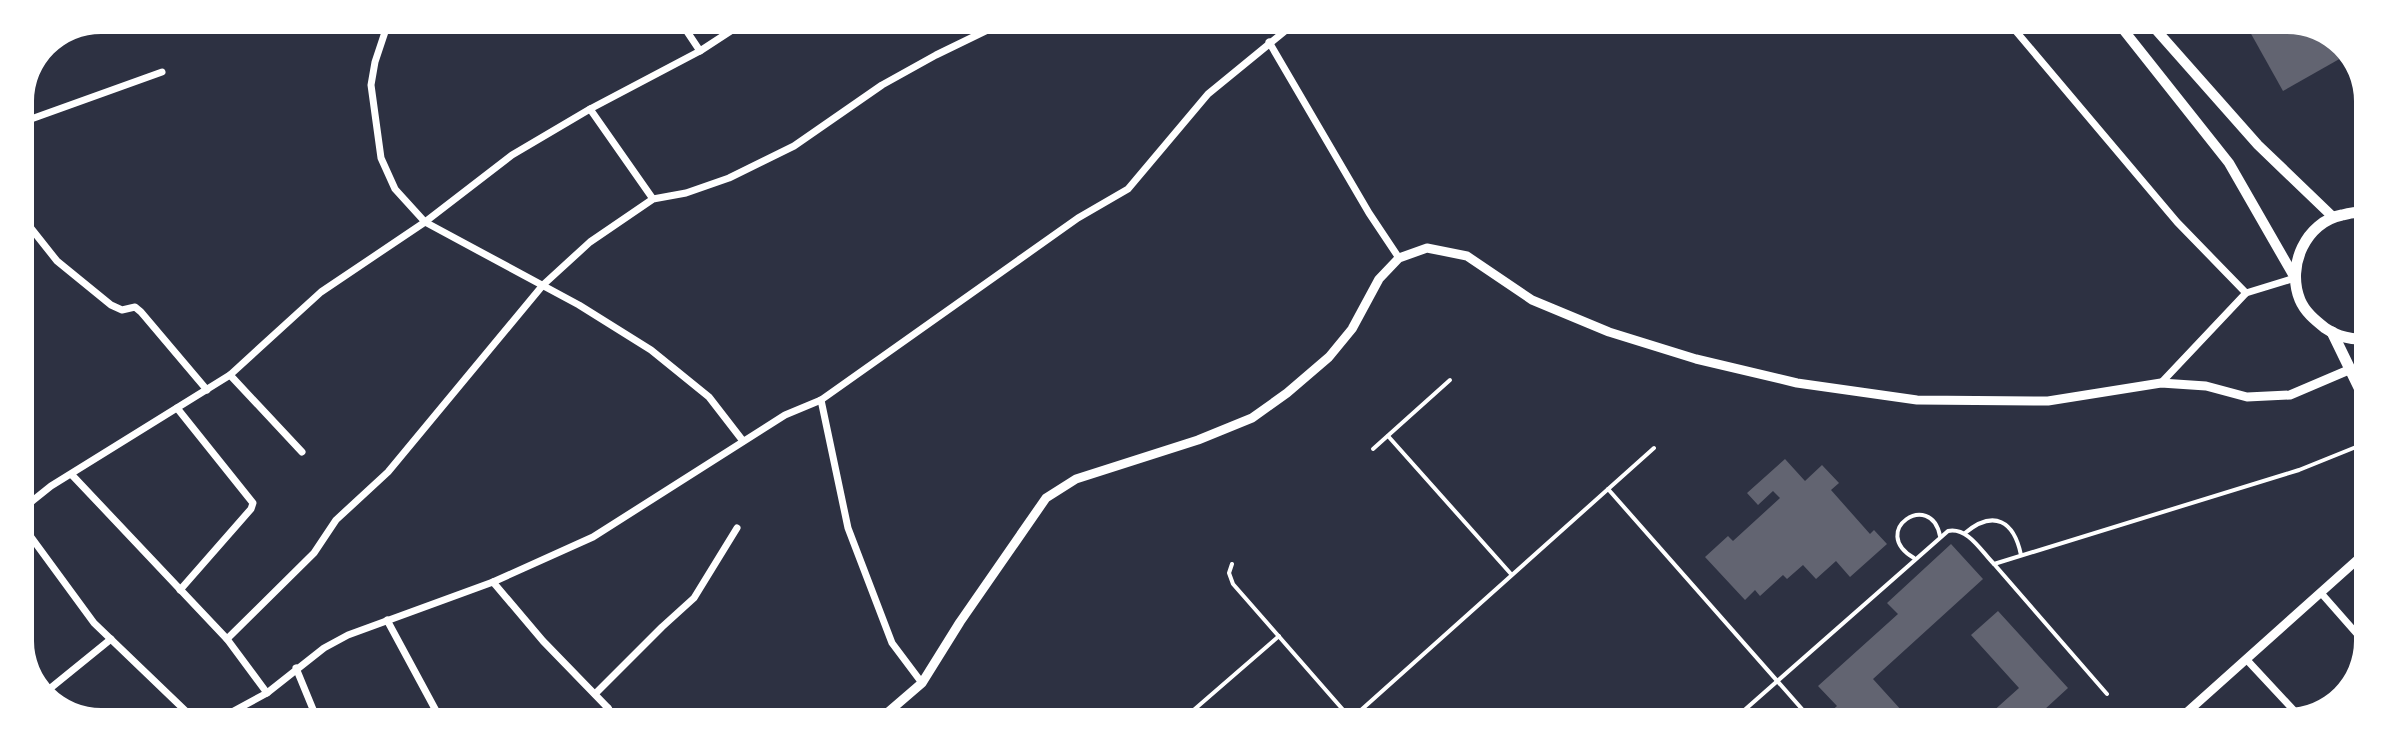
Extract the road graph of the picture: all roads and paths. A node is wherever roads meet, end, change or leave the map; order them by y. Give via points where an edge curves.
1 (384, 34) edge
2 (689, 34) edge
3 (726, 34) edge
4 (979, 34) edge
5 (1280, 34) edge
6 (2018, 34) edge
7 (2127, 34) edge
8 (2160, 34) edge
9 (1269, 42) junction
10 (700, 51) junction
11 (162, 72) dead end
12 (590, 109) junction
13 (34, 118) edge
14 (653, 199) junction
15 (2354, 214) edge
16 (2333, 217) junction
17 (425, 222) junction
18 (34, 232) edge
19 (1399, 258) junction
20 (2295, 278) junction
21 (543, 285) junction
22 (2246, 293) junction
23 (2332, 332) junction
24 (2354, 339) edge
25 (2351, 369) junction
26 (230, 375) junction
27 (2354, 376) edge
28 (1450, 380) dead end
29 (2161, 383) junction
30 (207, 390) junction
31 (821, 400) junction
32 (177, 408) junction
33 (1388, 436) junction
34 (743, 441) junction
35 (1654, 448) dead end
36 (2354, 448) edge
37 (1373, 449) dead end
38 (302, 452) dead end
39 (72, 475) junction
40 (1608, 489) junction
41 (34, 500) edge
42 (737, 528) dead end
43 (1965, 533) junction
44 (1940, 536) junction
45 (34, 539) edge
46 (2021, 555) junction
47 (1915, 559) junction
48 (2354, 563) edge
49 (1232, 564) dead end
50 (1994, 564) junction
51 (1512, 575) junction
52 (493, 582) junction
53 (180, 590) junction
54 (2321, 593) junction
55 (387, 620) junction
56 (2354, 630) edge
57 (1279, 636) junction
58 (111, 639) junction
59 (227, 639) junction
60 (2246, 659) junction
61 (296, 668) junction
62 (1777, 680) junction
63 (922, 683) junction
64 (52, 686) edge
65 (267, 693) junction
66 (595, 694) junction
67 (2107, 694) dead end
68 (2291, 707) edge
69 (183, 708) edge
70 (241, 708) edge
71 (312, 708) edge
72 (435, 708) edge
73 (608, 708) edge
74 (893, 708) edge
75 (1196, 708) edge
76 (1342, 708) edge
77 (1365, 708) edge
78 (1746, 708) edge
79 (1801, 708) edge
80 (2192, 708) edge

1 - 17 street via 371,85 381,158 395,189
2 - 10 street
3 - 10 street
4 - 14 street via 882,85 781,152 729,178
5 - 9 street
6 - 22 street via 2177,222
7 - 20 main road via 2229,163
8 - 16 main road via 2258,145
9 - 19 street
9 - 31 street via 1208,94 1128,189 1078,218
10 - 12 street
11 - 13 street
12 - 14 street
12 - 17 street via 512,155
14 - 21 street via 590,242
15 - 16 main road
16 - 20 main road via 2312,232 2298,255
17 - 21 street
17 - 26 street via 321,292
18 - 30 street via 57,261 111,305 141,312
19 - 29 street via 1427,248 1467,256 1532,300 1609,332 1797,383 1917,400 2048,401
19 - 63 street via 1379,279 1352,329 1329,357 1252,418 1076,479 1046,498
20 - 22 street
20 - 23 main road via 2300,300 2313,319
21 - 34 street via 651,350 694,383
21 - 59 street via 388,472 336,520 314,553
22 - 29 street
23 - 24 main road
23 - 25 main road
25 - 27 main road
25 - 29 street via 2290,395 2247,397 2206,386
26 - 30 street
26 - 38 street
28 - 33 lane
30 - 32 street
31 - 34 street
31 - 63 street via 848,528 892,643
32 - 39 street
32 - 53 street via 253,503
33 - 37 lane
33 - 51 lane
34 - 52 street via 593,537
35 - 40 lane
36 - 46 lane via 2299,470
39 - 41 street
39 - 53 street
40 - 51 lane
40 - 62 lane
42 - 66 street via 694,598
43 - 44 lane via 1953,530
43 - 46 lane via 1993,519 2004,523 2018,540
43 - 50 lane
44 - 47 lane
44 - 47 lane via 1924,515 1905,519 1899,526 1899,545
45 - 58 street
46 - 50 lane
47 - 62 lane
48 - 54 street
49 - 57 lane via 1233,584
50 - 67 lane
51 - 77 lane
52 - 55 street
52 - 66 street
53 - 59 street
54 - 56 street
54 - 60 street
55 - 61 street via 348,635
55 - 72 street
57 - 75 lane
57 - 76 lane
58 - 64 street
58 - 69 street
59 - 65 street
60 - 68 street
60 - 80 street
61 - 65 street
61 - 71 street
62 - 78 lane
62 - 79 lane
63 - 74 street
65 - 70 street
66 - 73 street

